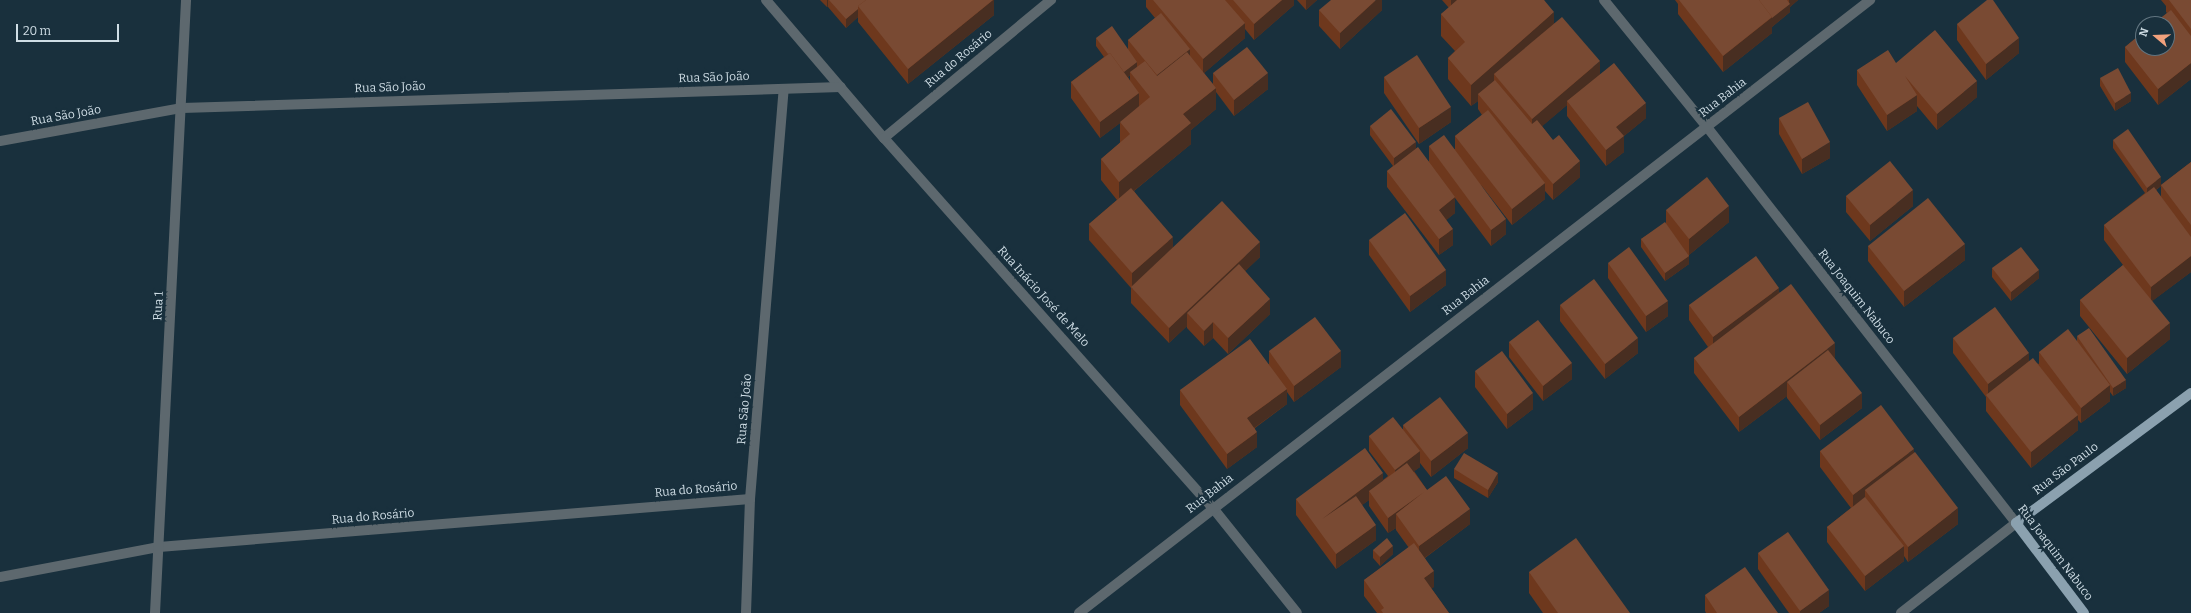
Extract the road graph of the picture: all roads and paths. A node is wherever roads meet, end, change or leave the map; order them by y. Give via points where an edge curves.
1 (186, 0) edge
2 (766, 0) edge
3 (1051, 0) edge
4 (1604, 0) edge
5 (1870, 0) edge
6 (841, 87) junction
7 (784, 89) junction
8 (182, 108) junction
9 (1707, 127) junction
10 (884, 138) junction
11 (0, 141) edge
12 (2191, 393) edge
13 (750, 499) junction
14 (1213, 508) junction
15 (2016, 523) junction
16 (159, 547) junction
17 (0, 577) edge
18 (155, 613) edge
19 (746, 613) edge
20 (1079, 613) edge
21 (1297, 613) edge
22 (1901, 613) edge
23 (2084, 613) edge

1 - 8 street, Rua 1
2 - 6 street, Rua Inácio José de Melo
3 - 10 street, Rua do Rosário
4 - 9 street, Rua Joaquim Nabuco
5 - 9 street, Rua Bahia
6 - 7 street, Rua São João
6 - 10 street, Rua Inácio José de Melo
7 - 8 street, Rua São João
7 - 13 street, Rua São João
8 - 11 street, Rua São João
8 - 16 street, Rua 1
9 - 14 street, Rua Bahia
9 - 15 street, Rua Joaquim Nabuco
10 - 14 street, Rua Inácio José de Melo
12 - 15 main road, Rua São Paulo
13 - 16 street, Rua do Rosário
13 - 19 street, Rua São João
14 - 20 street, Rua Bahia
14 - 21 street, Rua Inácio José de Melo
15 - 22 street, Rua São Paulo
15 - 23 main road, Rua Joaquim Nabuco
16 - 17 street, Rua do Rosário
16 - 18 street, Rua 1

